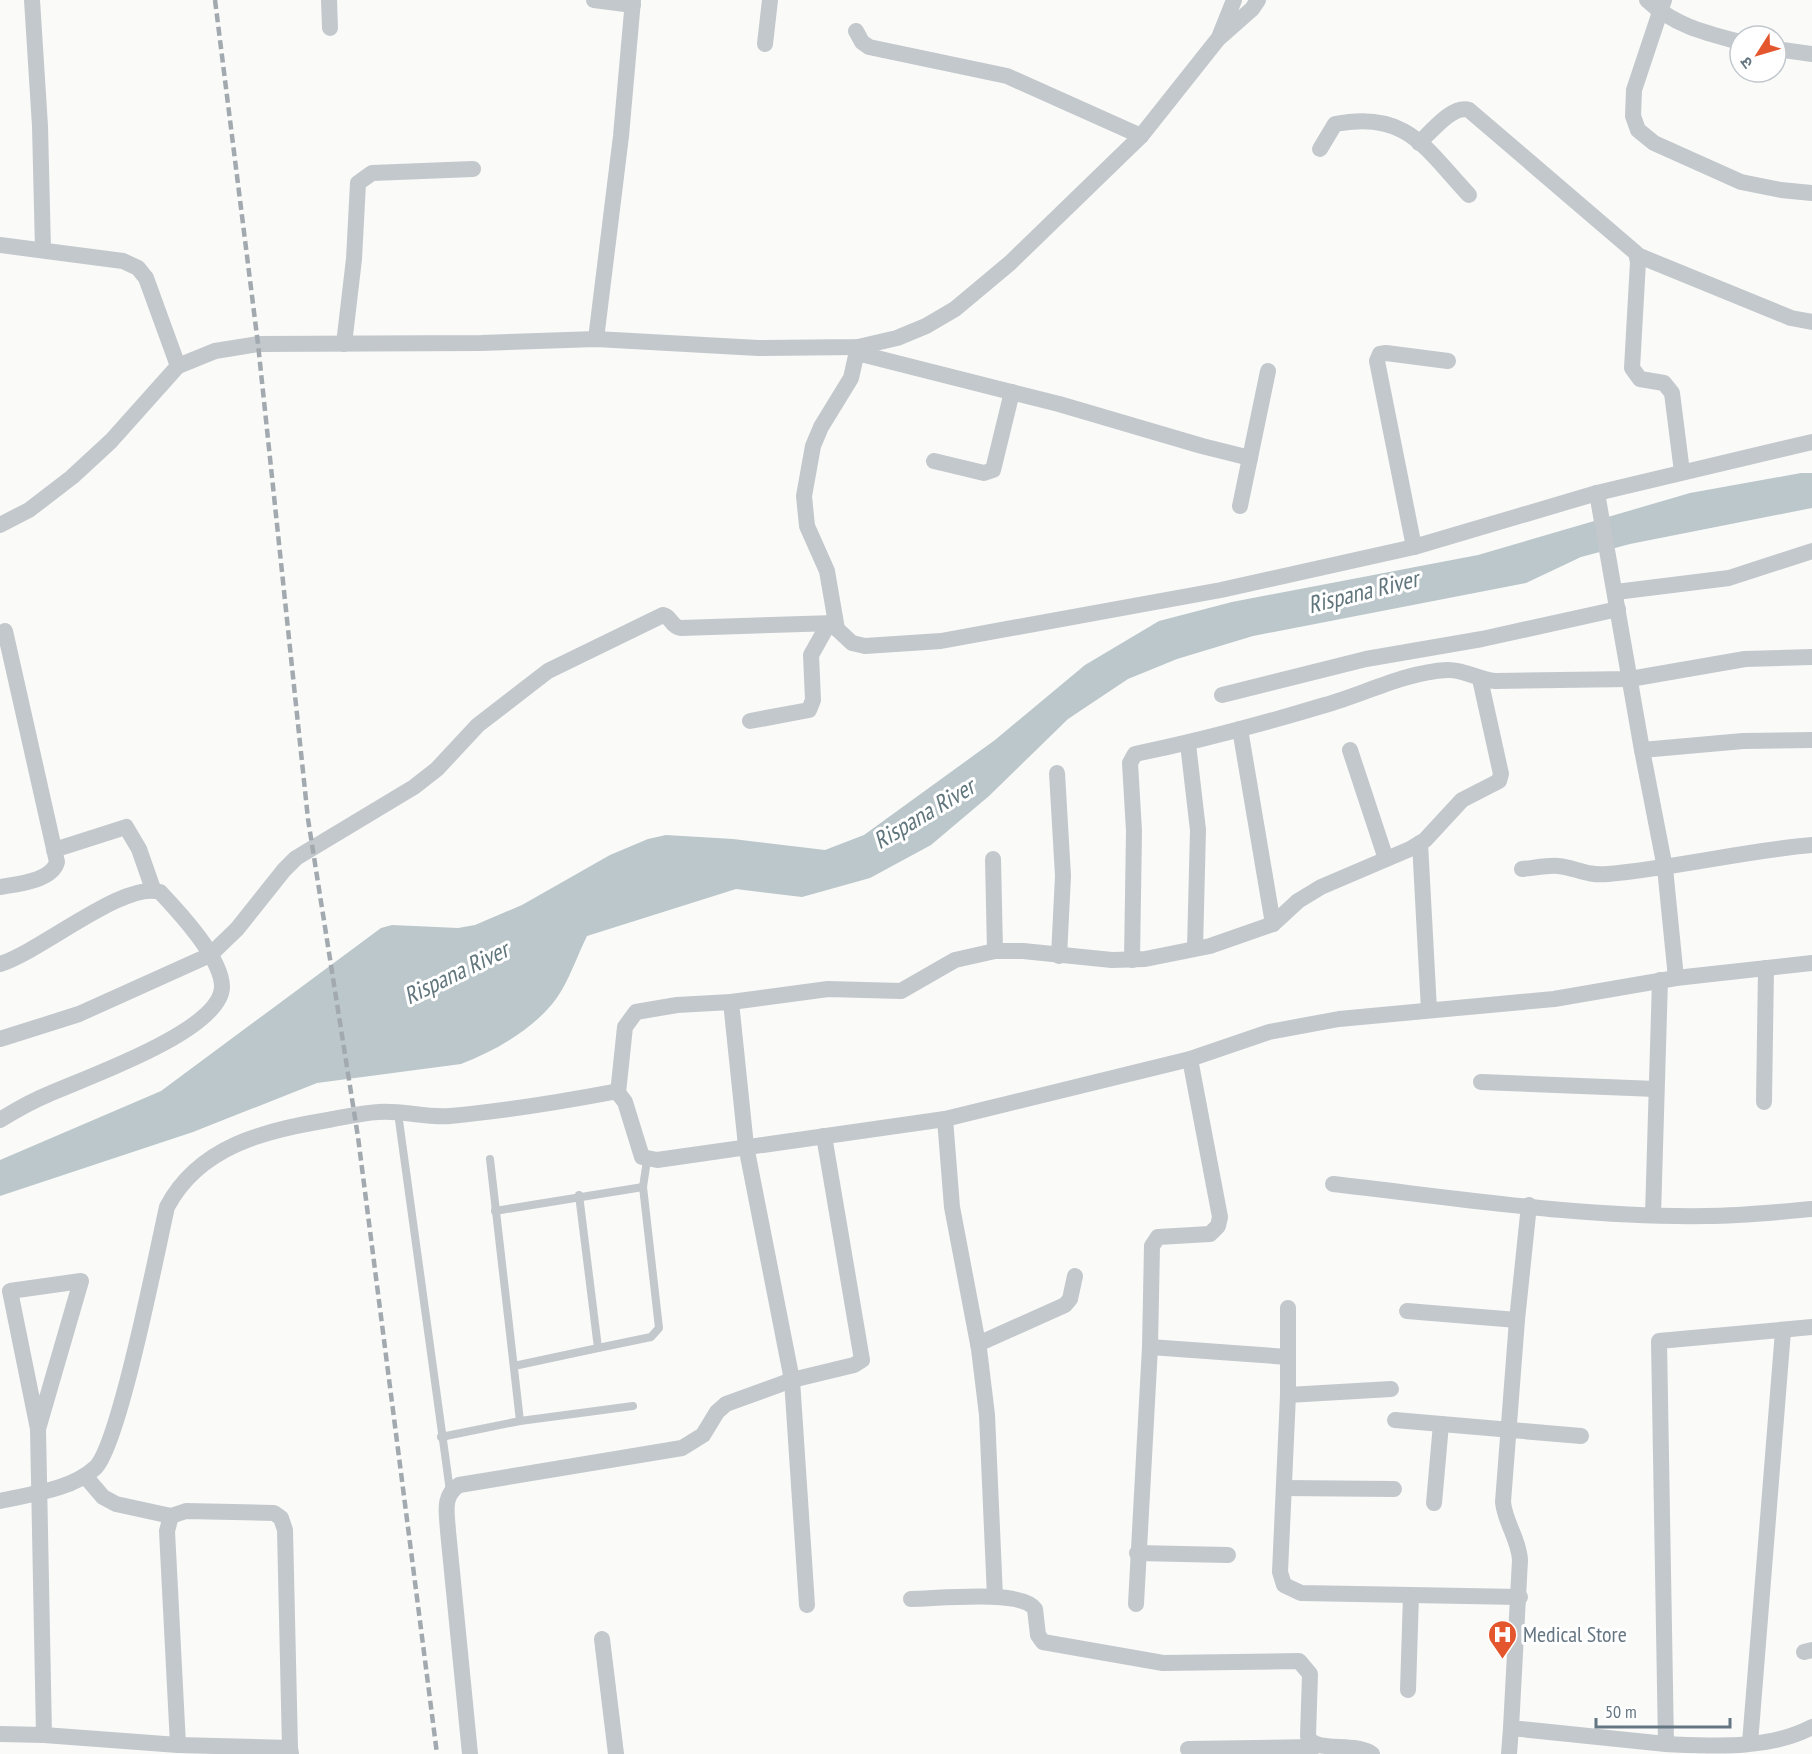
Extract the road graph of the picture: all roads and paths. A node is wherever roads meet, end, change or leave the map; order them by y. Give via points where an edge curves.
1 (32, 0) edge
2 (329, 0) edge
3 (594, 0) edge
4 (770, 0) edge
5 (1234, 0) edge
6 (1258, 0) edge
7 (1647, 0) edge
8 (633, 2) edge
9 (1663, 7) edge
10 (330, 28) dead end
11 (856, 31) dead end
12 (1728, 38) edge
13 (1218, 39) junction
14 (765, 44) dead end
15 (1788, 51) edge
16 (1812, 54) edge
17 (1141, 136) junction
18 (1419, 143) junction
19 (1320, 149) dead end
20 (473, 169) dead end
21 (1812, 193) edge
22 (1469, 195) dead end
23 (0, 245) edge
24 (43, 250) junction
25 (1637, 255) junction
26 (1812, 322) edge
27 (596, 339) junction
28 (344, 344) junction
29 (858, 350) junction
30 (1448, 361) dead end
31 (178, 366) junction
32 (1268, 371) dead end
33 (1012, 392) junction
34 (1812, 442) edge
35 (1250, 458) junction
36 (934, 461) dead end
37 (1682, 472) junction
38 (1598, 501) junction
39 (1240, 506) dead end
40 (0, 525) edge
41 (1414, 547) junction
42 (1812, 551) edge
43 (1616, 592) junction
44 (1618, 609) junction
45 (832, 623) junction
46 (5, 631) dead end
47 (1812, 657) edge
48 (1480, 679) junction
49 (1630, 679) junction
50 (1222, 695) dead end
51 (750, 721) dead end
52 (1240, 729) junction
53 (1812, 740) edge
54 (1188, 744) junction
55 (1350, 750) dead end
56 (1642, 750) junction
57 (1057, 773) dead end
58 (1420, 843) junction
59 (1812, 845) edge
60 (54, 850) junction
61 (993, 859) dead end
62 (1386, 859) junction
63 (1522, 868) dead end
64 (1665, 868) junction
65 (0, 887) edge
66 (153, 890) junction
67 (1273, 924) junction
68 (1195, 948) junction
69 (995, 951) junction
70 (210, 955) junction
71 (1059, 956) junction
72 (1132, 960) junction
73 (1812, 963) edge
74 (0, 964) edge
75 (1766, 968) junction
76 (1668, 979) junction
77 (731, 1002) junction
78 (1429, 1010) junction
79 (0, 1039) edge
80 (1190, 1059) junction
81 (1481, 1082) dead end
82 (1656, 1089) junction
83 (618, 1093) junction
84 (1764, 1102) dead end
85 (398, 1113) junction
86 (945, 1119) junction
87 (0, 1120) edge
88 (824, 1136) junction
89 (746, 1146) junction
90 (490, 1159) dead end
91 (647, 1160) junction
92 (1333, 1184) dead end
93 (643, 1186) junction
94 (579, 1195) junction
95 (1529, 1205) junction
96 (1812, 1209) edge
97 (495, 1211) junction
98 (1653, 1215) junction
99 (1074, 1276) dead end
100 (1288, 1308) dead end
101 (1407, 1311) dead end
102 (1517, 1320) junction
103 (1812, 1327) edge
104 (1783, 1330) junction
105 (978, 1344) junction
106 (1150, 1347) junction
107 (598, 1348) junction
108 (1288, 1357) junction
109 (514, 1366) junction
110 (792, 1380) junction
111 (1391, 1389) dead end
112 (1288, 1395) junction
113 (633, 1406) dead end
114 (1395, 1420) dead end
115 (520, 1421) junction
116 (1441, 1424) junction
117 (1509, 1428) junction
118 (38, 1429) junction
119 (1581, 1436) dead end
120 (441, 1437) junction
121 (85, 1476) junction
122 (1284, 1488) junction
123 (1394, 1489) dead end
124 (450, 1491) junction
125 (38, 1492) junction
126 (0, 1501) edge
127 (1434, 1503) dead end
128 (171, 1516) junction
129 (1137, 1553) junction
130 (1228, 1555) dead end
131 (1411, 1595) junction
132 (995, 1597) junction
133 (1520, 1597) junction
134 (911, 1599) dead end
135 (1136, 1604) dead end
136 (807, 1605) dead end
137 (602, 1639) dead end
138 (1408, 1690) dead end
139 (1812, 1727) edge
140 (1512, 1728) junction
141 (0, 1734) edge
142 (44, 1735) junction
143 (1750, 1743) junction
144 (1666, 1744) junction
145 (178, 1745) junction
146 (106, 1748) edge
147 (1314, 1748) junction
148 (1188, 1749) dead end
149 (290, 1751) edge
150 (470, 1754) edge
151 (616, 1754) edge
152 (1372, 1754) edge
153 (1509, 1754) edge

1 - 24 street
2 - 10 street
3 - 8 street
4 - 14 street
5 - 13 street
6 - 13 street
7 - 9 street
8 - 27 street
9 - 12 street via 1687,26
9 - 21 street via 1634,90 1633,116 1638,129 1654,143 1741,182
11 - 17 street via 869,47 1007,76
13 - 17 street
15 - 16 street
17 - 29 street via 984,287 955,309 897,339
18 - 19 street via 1401,128 1385,122 1339,124 1332,126
18 - 22 street
18 - 25 street via 1455,111 1469,110
20 - 28 street via 372,173 361,180 356,189 354,259
23 - 24 street
24 - 31 street via 123,261 138,268 146,278
25 - 26 street via 1780,314
25 - 37 street via 1632,368 1640,379 1664,383 1672,393
27 - 28 street
27 - 29 street
28 - 31 street via 258,344 215,351
29 - 33 street
29 - 45 street via 851,378 813,446 804,496 807,526 827,571
30 - 41 street via 1386,353 1380,354 1377,361
31 - 40 street via 111,441 72,477 29,510
32 - 35 street
33 - 35 street
33 - 36 street via 993,470 984,473
34 - 37 street
35 - 39 street
37 - 38 street
38 - 41 street
38 - 43 street
41 - 45 street via 1221,590 941,641 865,646 844,638
42 - 43 street via 1730,578
43 - 44 street
44 - 49 street
44 - 50 street via 1366,659
45 - 51 street via 811,655 813,700 809,710
45 - 70 street via 681,628 663,615 548,671 478,725 422,782 291,863
46 - 60 street
47 - 49 street via 1745,659
48 - 49 street
48 - 52 street via 1456,670 1428,673
48 - 58 street via 1501,778 1455,806
49 - 56 street
52 - 54 street
52 - 67 street
53 - 56 street via 1743,741
54 - 68 street via 1198,830
54 - 72 street via 1135,754 1130,760 1134,831
55 - 62 street
56 - 64 street
57 - 71 street via 1063,876
58 - 62 street
58 - 78 street
59 - 64 street via 1763,849
60 - 65 street via 56,866 51,872
60 - 66 street via 126,827 140,849
61 - 69 street
62 - 67 street via 1321,887
63 - 64 street via 1556,866 1604,875
64 - 76 street
66 - 70 street via 176,909
66 - 74 street via 131,894 27,954
67 - 68 street via 1235,939
68 - 72 street
69 - 71 street
69 - 77 street via 956,960 901,991 828,989
70 - 79 street via 79,1014
70 - 87 street via 220,980 219,999 194,1025 125,1063
71 - 72 street
73 - 75 street
75 - 76 street
75 - 84 street
76 - 78 street via 1554,999
76 - 82 street
77 - 83 street via 676,1005 631,1016 625,1027
77 - 89 street
78 - 80 street via 1301,1025
80 - 86 street
80 - 106 street via 1220,1217 1210,1234 1155,1240 1151,1253
81 - 82 street
82 - 98 street
83 - 85 street via 450,1116
83 - 91 street via 625,1102 639,1152
85 - 120 lane
85 - 121 street via 379,1112 287,1126 254,1136 206,1162 183,1182 168,1207 112,1436 103,1458
86 - 88 street
86 - 105 street via 956,1234
88 - 89 street
88 - 110 street via 863,1355 854,1365
89 - 91 street
89 - 110 street
90 - 97 lane
91 - 93 lane
92 - 95 street
93 - 94 lane
93 - 107 lane via 659,1328 651,1337
94 - 97 lane
94 - 107 lane
95 - 98 street
95 - 102 street
96 - 98 street via 1745,1215
97 - 109 lane
99 - 105 street via 1065,1305
100 - 108 street
101 - 102 street
102 - 117 street
103 - 104 street
104 - 143 street
104 - 144 street via 1659,1341
105 - 132 street via 990,1450
106 - 108 street
106 - 129 street
107 - 109 lane
108 - 112 street
109 - 115 lane
110 - 124 street via 726,1404 703,1435 682,1448 459,1485
110 - 136 street
111 - 112 street
112 - 122 street
113 - 115 lane
114 - 116 street
115 - 120 lane
116 - 117 street
116 - 127 street
117 - 119 street
117 - 133 street via 1504,1509 1520,1549
118 - 118 street via 10,1291 81,1281 41,1418
118 - 125 street
120 - 124 lane
121 - 125 street
121 - 128 street via 103,1497 116,1504
122 - 123 street
122 - 131 street via 1280,1572 1288,1589 1301,1593
124 - 150 street via 448,1531
125 - 126 street
125 - 142 street
128 - 145 street via 167,1531
128 - 149 street via 186,1511 274,1513 281,1518 285,1530
129 - 130 street
129 - 135 street
131 - 133 street
131 - 138 street
132 - 134 street
132 - 147 street via 1022,1599 1032,1604 1039,1638 1049,1645 1163,1663 1299,1661 1310,1674 1308,1736
133 - 140 street
137 - 151 street
139 - 143 street via 1789,1737
140 - 144 street
140 - 153 street
141 - 142 street
142 - 146 street
143 - 144 street
145 - 146 street
145 - 149 street
147 - 148 street
147 - 152 street via 1359,1749

